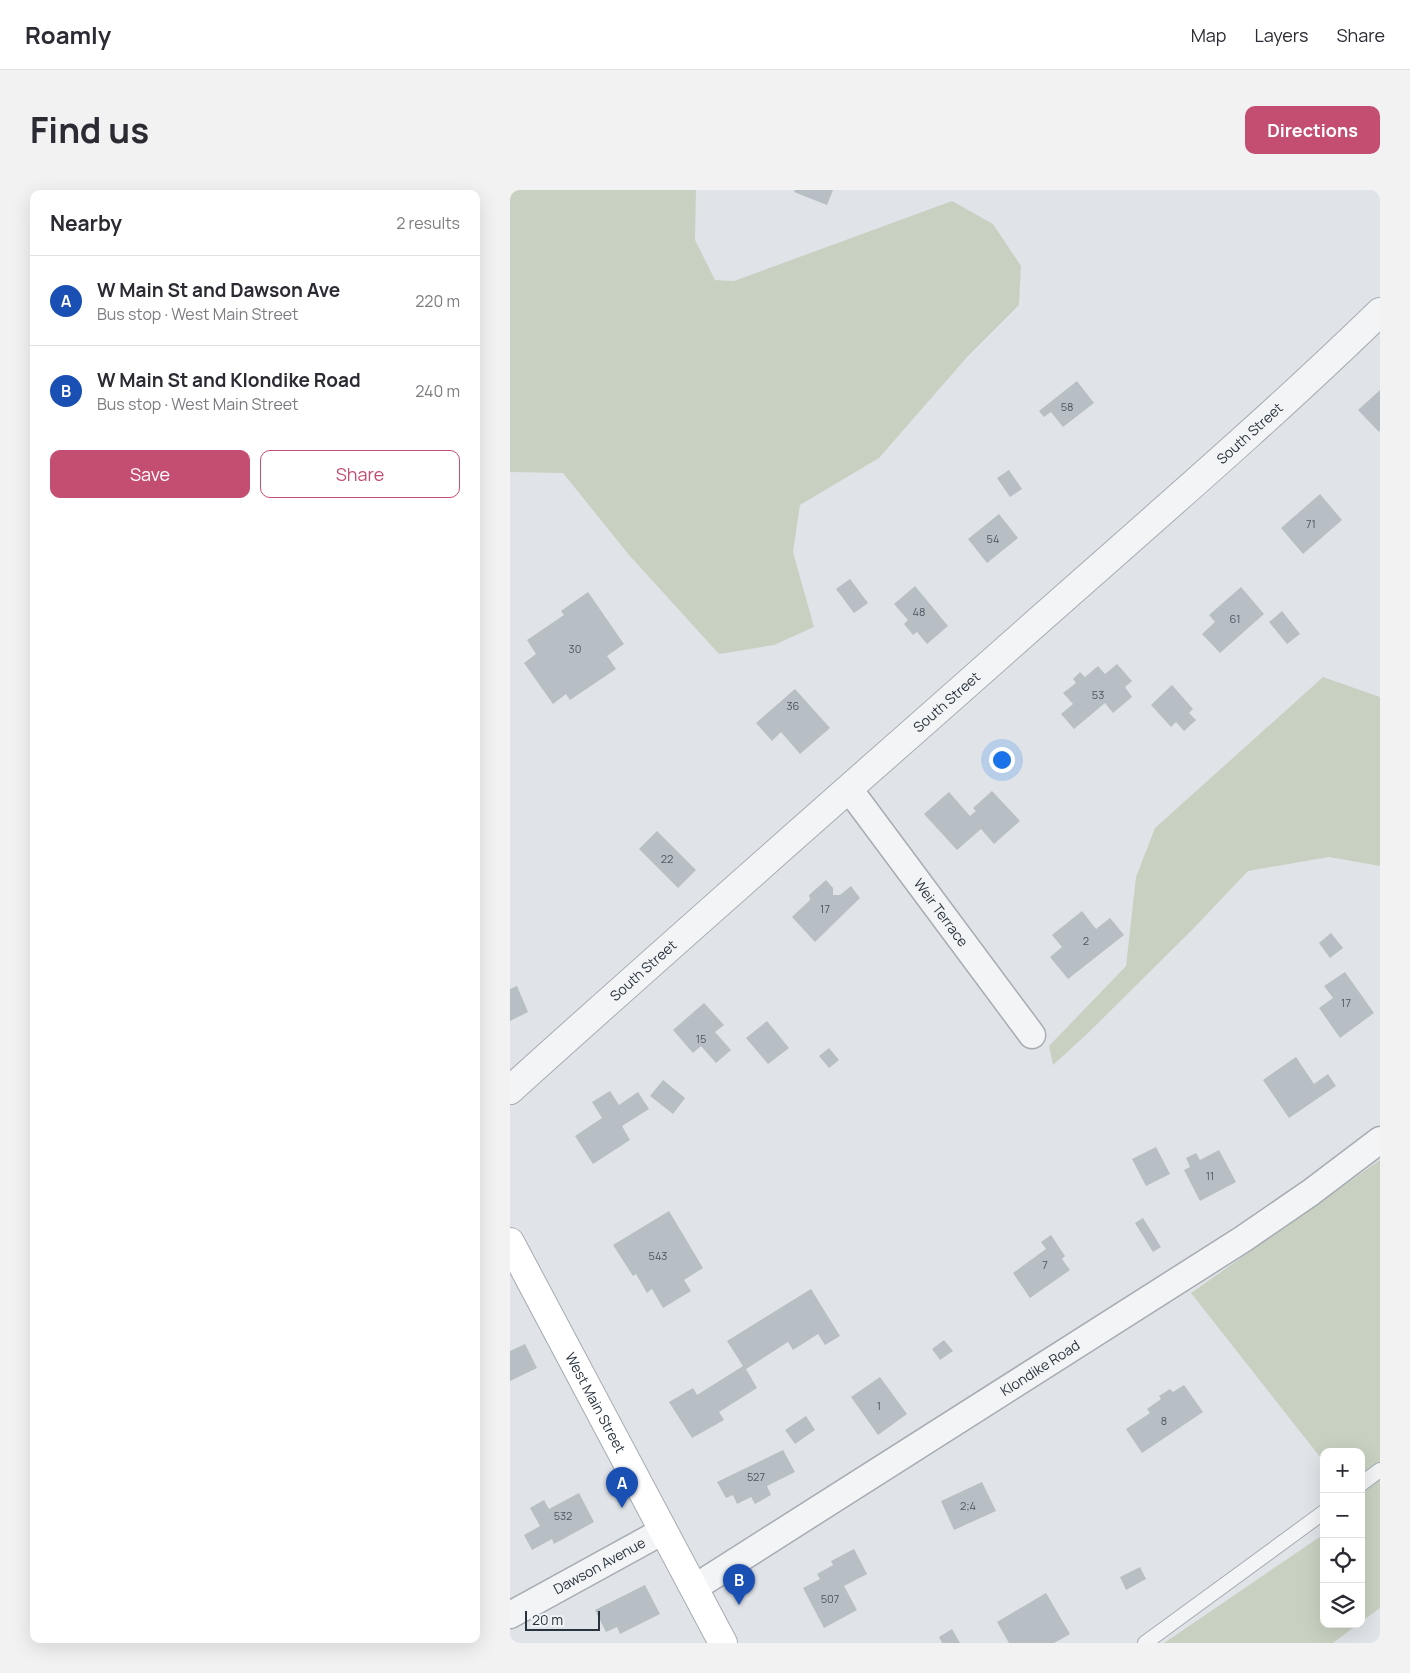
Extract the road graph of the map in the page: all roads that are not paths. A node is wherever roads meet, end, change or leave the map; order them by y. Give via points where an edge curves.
1 (1380, 312) edge
2 (849, 789) junction
3 (1032, 1035) dead end
4 (510, 1090) edge
5 (1380, 1140) edge
6 (510, 1242) edge
7 (1380, 1470) edge
8 (1365, 1481) edge
9 (1320, 1515) edge
10 (664, 1530) junction
11 (694, 1588) junction
12 (510, 1615) edge
13 (723, 1643) edge
14 (1145, 1643) edge

1 - 2 street, South Street via 1284,402
2 - 3 street, Weir Terrace
2 - 4 street, South Street
5 - 11 street, Klondike Road via 1243,1239
6 - 10 main road, West Main Street
7 - 8 lane
9 - 14 lane
10 - 11 main road, West Main Street
10 - 12 street, Dawson Avenue
11 - 13 main road, West Main Street

